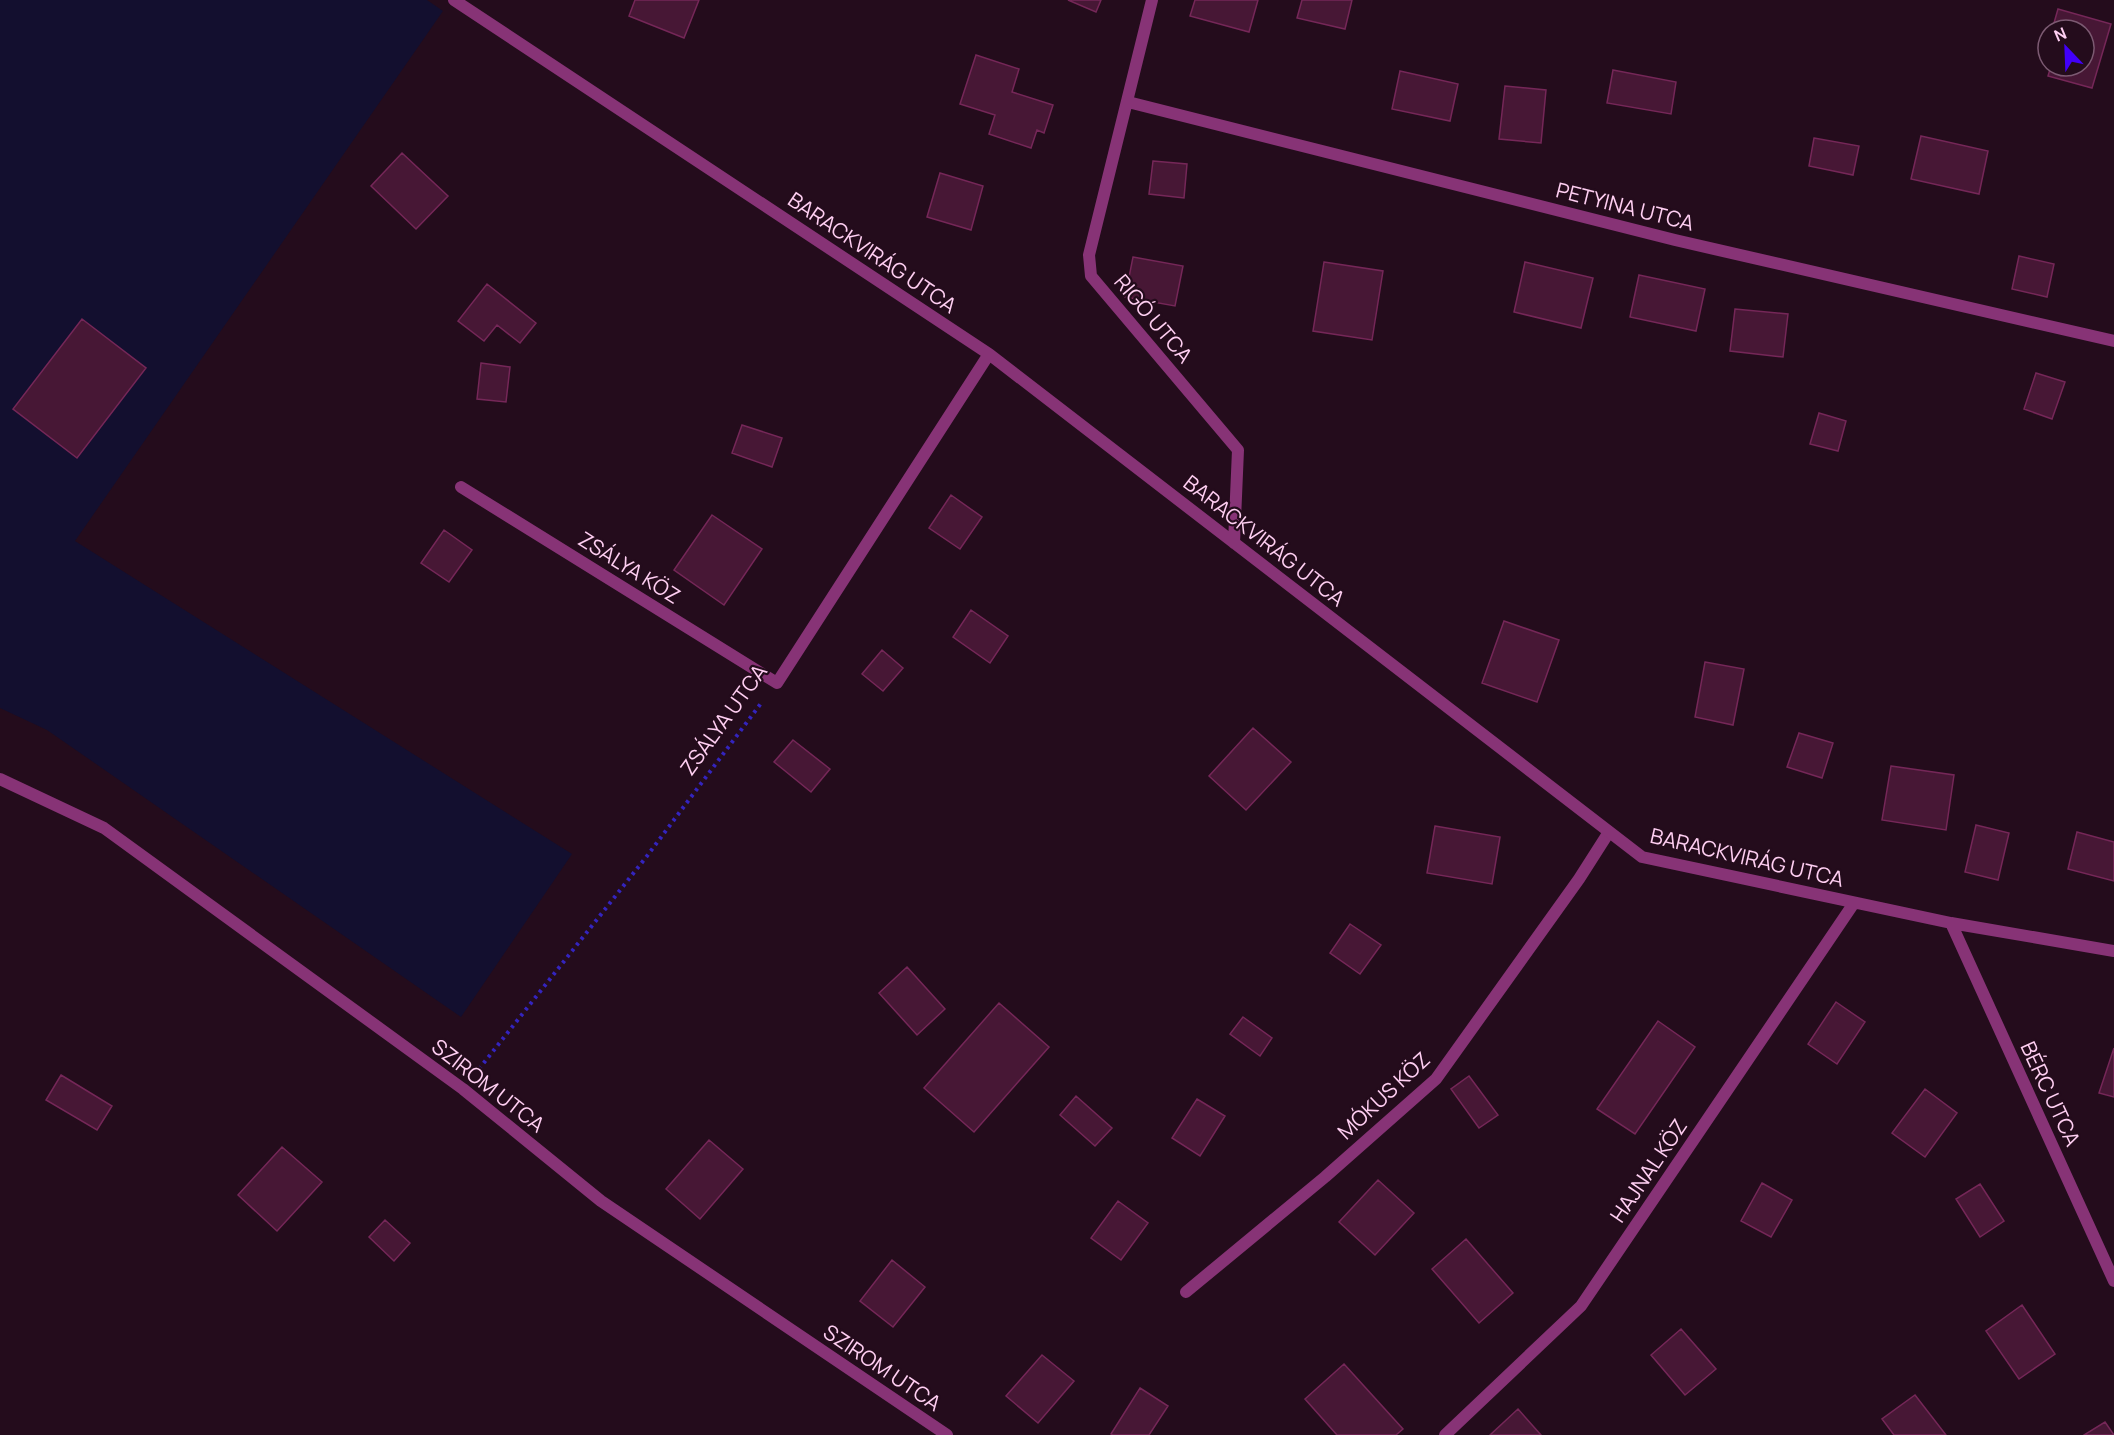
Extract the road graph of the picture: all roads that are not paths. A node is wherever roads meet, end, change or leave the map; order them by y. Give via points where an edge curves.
1 (454, 0) edge
2 (1152, 0) edge
3 (1128, 102) junction
4 (2114, 341) edge
5 (989, 354) junction
6 (461, 487) dead end
7 (1234, 543) junction
8 (777, 683) joint
9 (0, 779) edge
10 (1609, 832) junction
11 (1854, 903) junction
12 (1951, 924) junction
13 (2114, 951) edge
14 (2114, 1281) edge
15 (1186, 1292) dead end
16 (947, 1435) edge
17 (1446, 1435) edge

1 - 5 street, BARACKVIRÁG UTCA
2 - 3 street, RIGÓ UTCA
3 - 4 street, PETYINA UTCA via 1675,240
3 - 7 street, RIGÓ UTCA via 1089,255 1091,276 1238,450
5 - 7 street, BARACKVIRÁG UTCA
5 - 8 street, ZSÁLYA UTCA
6 - 8 street, ZSÁLYA KÖZ
7 - 10 street, BARACKVIRÁG UTCA
9 - 16 street, SZIROM UTCA via 104,828 463,1089 601,1201
10 - 11 street, BARACKVIRÁG UTCA via 1641,857
10 - 15 street, MÓKUS KÖZ via 1436,1079
11 - 12 street, BARACKVIRÁG UTCA
11 - 17 street, HAJNAL KÖZ via 1581,1306
12 - 13 street, BARACKVIRÁG UTCA
12 - 14 street, BÉRC UTCA

